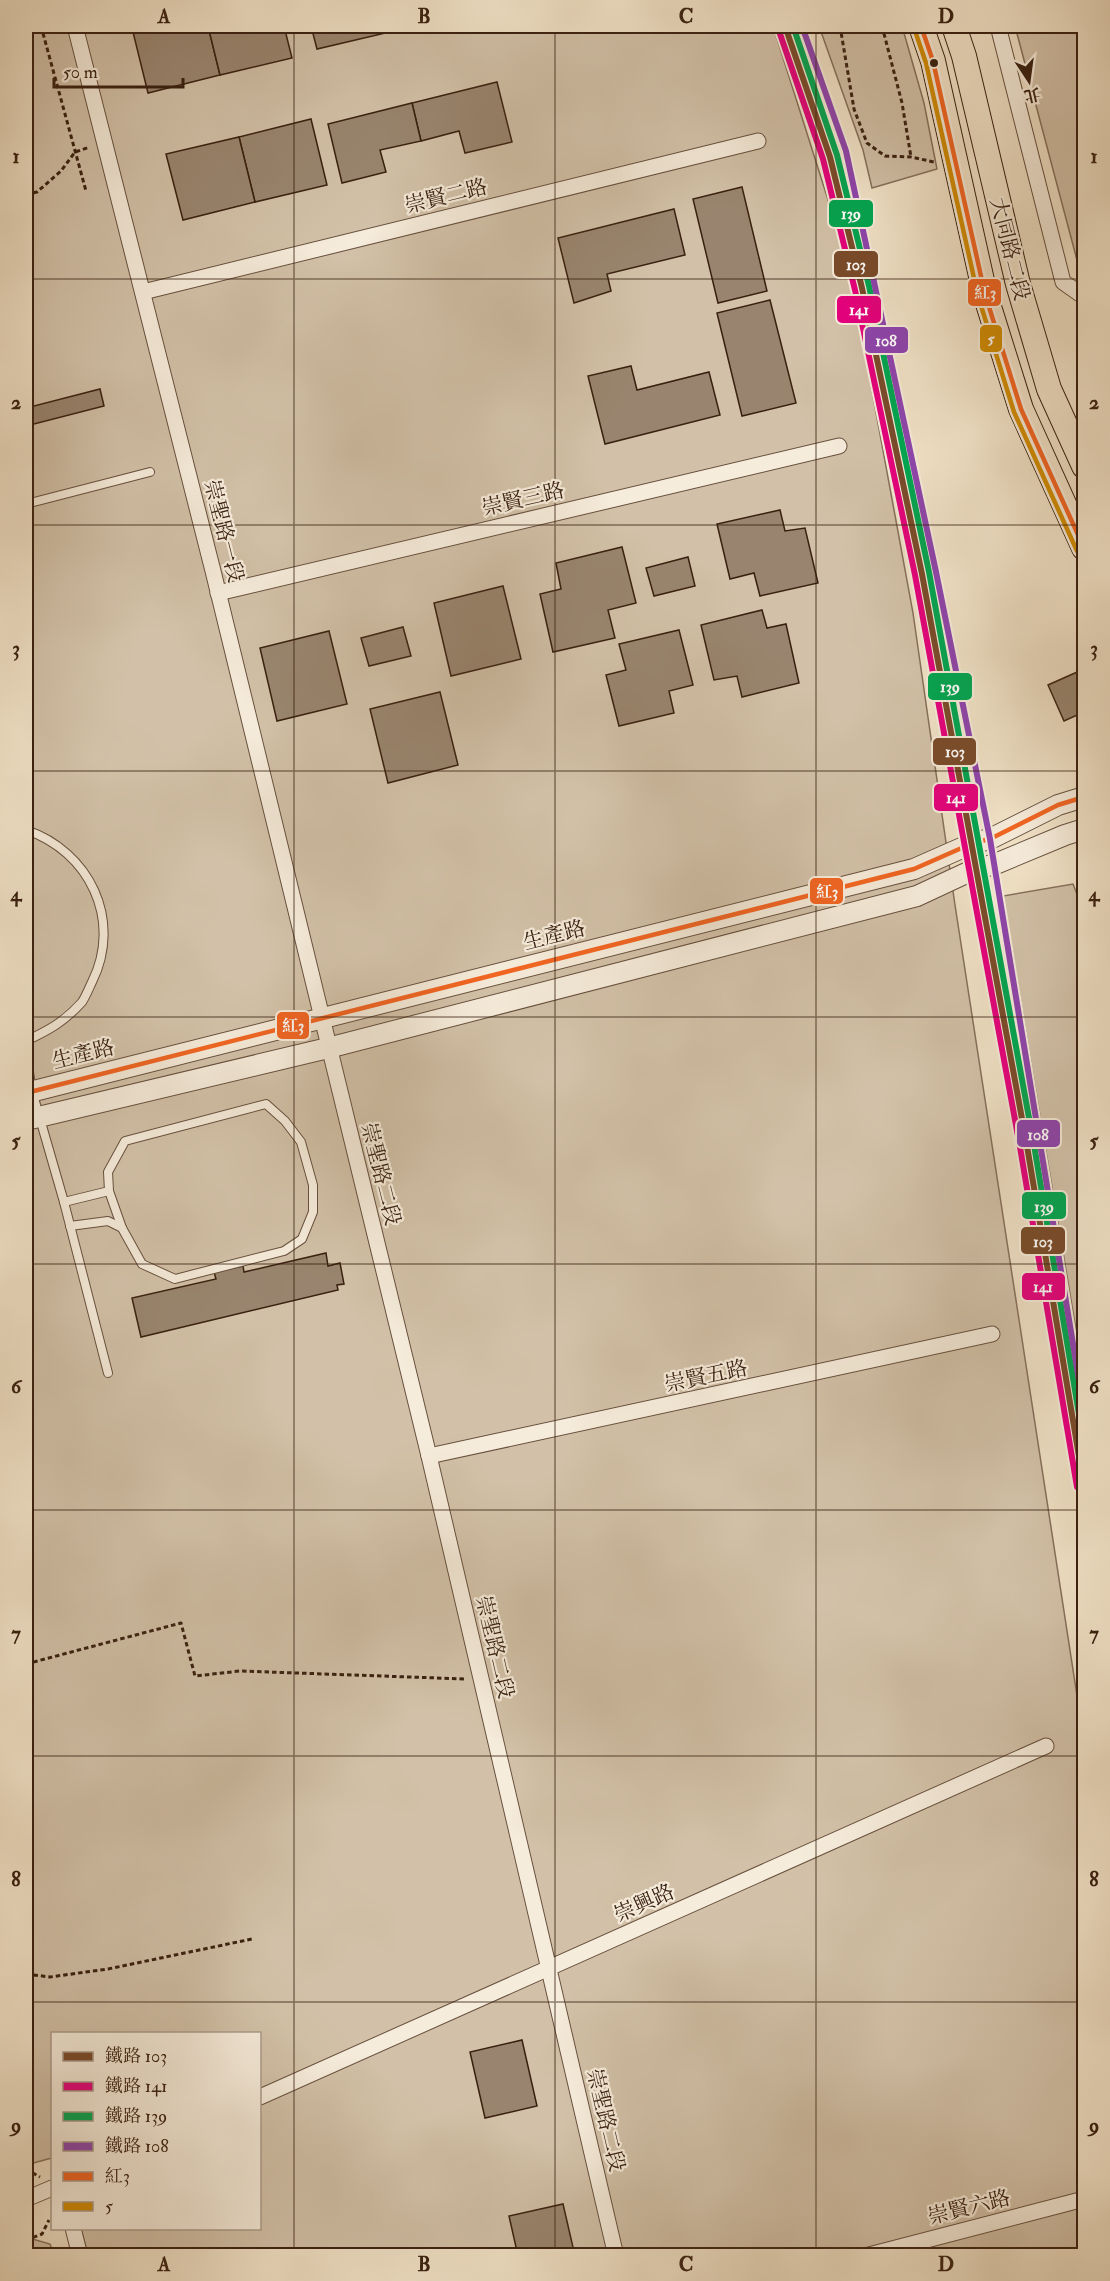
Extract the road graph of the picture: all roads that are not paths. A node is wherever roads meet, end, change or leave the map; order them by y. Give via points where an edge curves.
1 (75, 26) edge
2 (921, 26) edge
3 (954, 26) edge
4 (998, 26) edge
5 (758, 141) dead end
6 (143, 292) junction
7 (1084, 293) edge
8 (838, 446) dead end
9 (1084, 466) edge
10 (150, 472) dead end
11 (26, 504) edge
12 (1084, 549) edge
13 (218, 593) junction
14 (1084, 651) edge
15 (1084, 658) edge
16 (1084, 797) edge
17 (1084, 829) edge
18 (26, 830) edge
19 (321, 1019) junction
20 (26, 1041) edge
21 (328, 1048) junction
22 (26, 1054) edge
23 (29, 1092) edge
24 (32, 1118) edge
25 (109, 1191) junction
26 (64, 1202) junction
27 (70, 1226) junction
28 (122, 1228) junction
29 (992, 1334) dead end
30 (108, 1374) dead end
31 (429, 1456) junction
32 (1046, 1746) dead end
33 (549, 1969) junction
34 (261, 2097) edge
35 (51, 2188) edge
36 (26, 2199) edge
37 (1084, 2199) edge
38 (73, 2230) edge
39 (80, 2256) edge
40 (616, 2256) edge
41 (865, 2256) edge

1 - 6 street, 崇聖路一段
2 - 12 main road, 大同路二段 via 933,61 985,294 1021,409
3 - 9 main road, 大同路二段 via 1018,284 1049,389
4 - 7 street via 1063,282
5 - 6 street, 崇賢二路
6 - 13 street, 崇聖路一段
8 - 13 street, 崇賢三路
10 - 11 lane
13 - 19 street, 崇聖路一段
14 - 15 lane
16 - 19 street, 生產路 via 914,869
17 - 21 street via 977,868 917,896
18 - 20 lane via 45,836 75,860 96,892 104,928 100,966 83,1000 56,1027
19 - 21 street, 崇聖路一段
19 - 23 street, 生產路
21 - 24 street
21 - 31 street, 崇聖路二段
22 - 23 lane
23 - 24 lane
24 - 26 lane
25 - 26 lane
25 - 28 lane
25 - 28 lane via 108,1172 125,1141 266,1104 301,1142 313,1185 313,1212 302,1239 284,1251 175,1279 142,1264
26 - 27 lane
27 - 28 lane via 108,1221
27 - 30 lane
29 - 31 street, 崇賢五路
31 - 33 street, 崇聖路二段
32 - 33 street, 崇興路
33 - 34 street, 崇興路
33 - 40 street, 崇聖路二段
35 - 36 street
37 - 41 street, 崇賢六路
38 - 39 street

